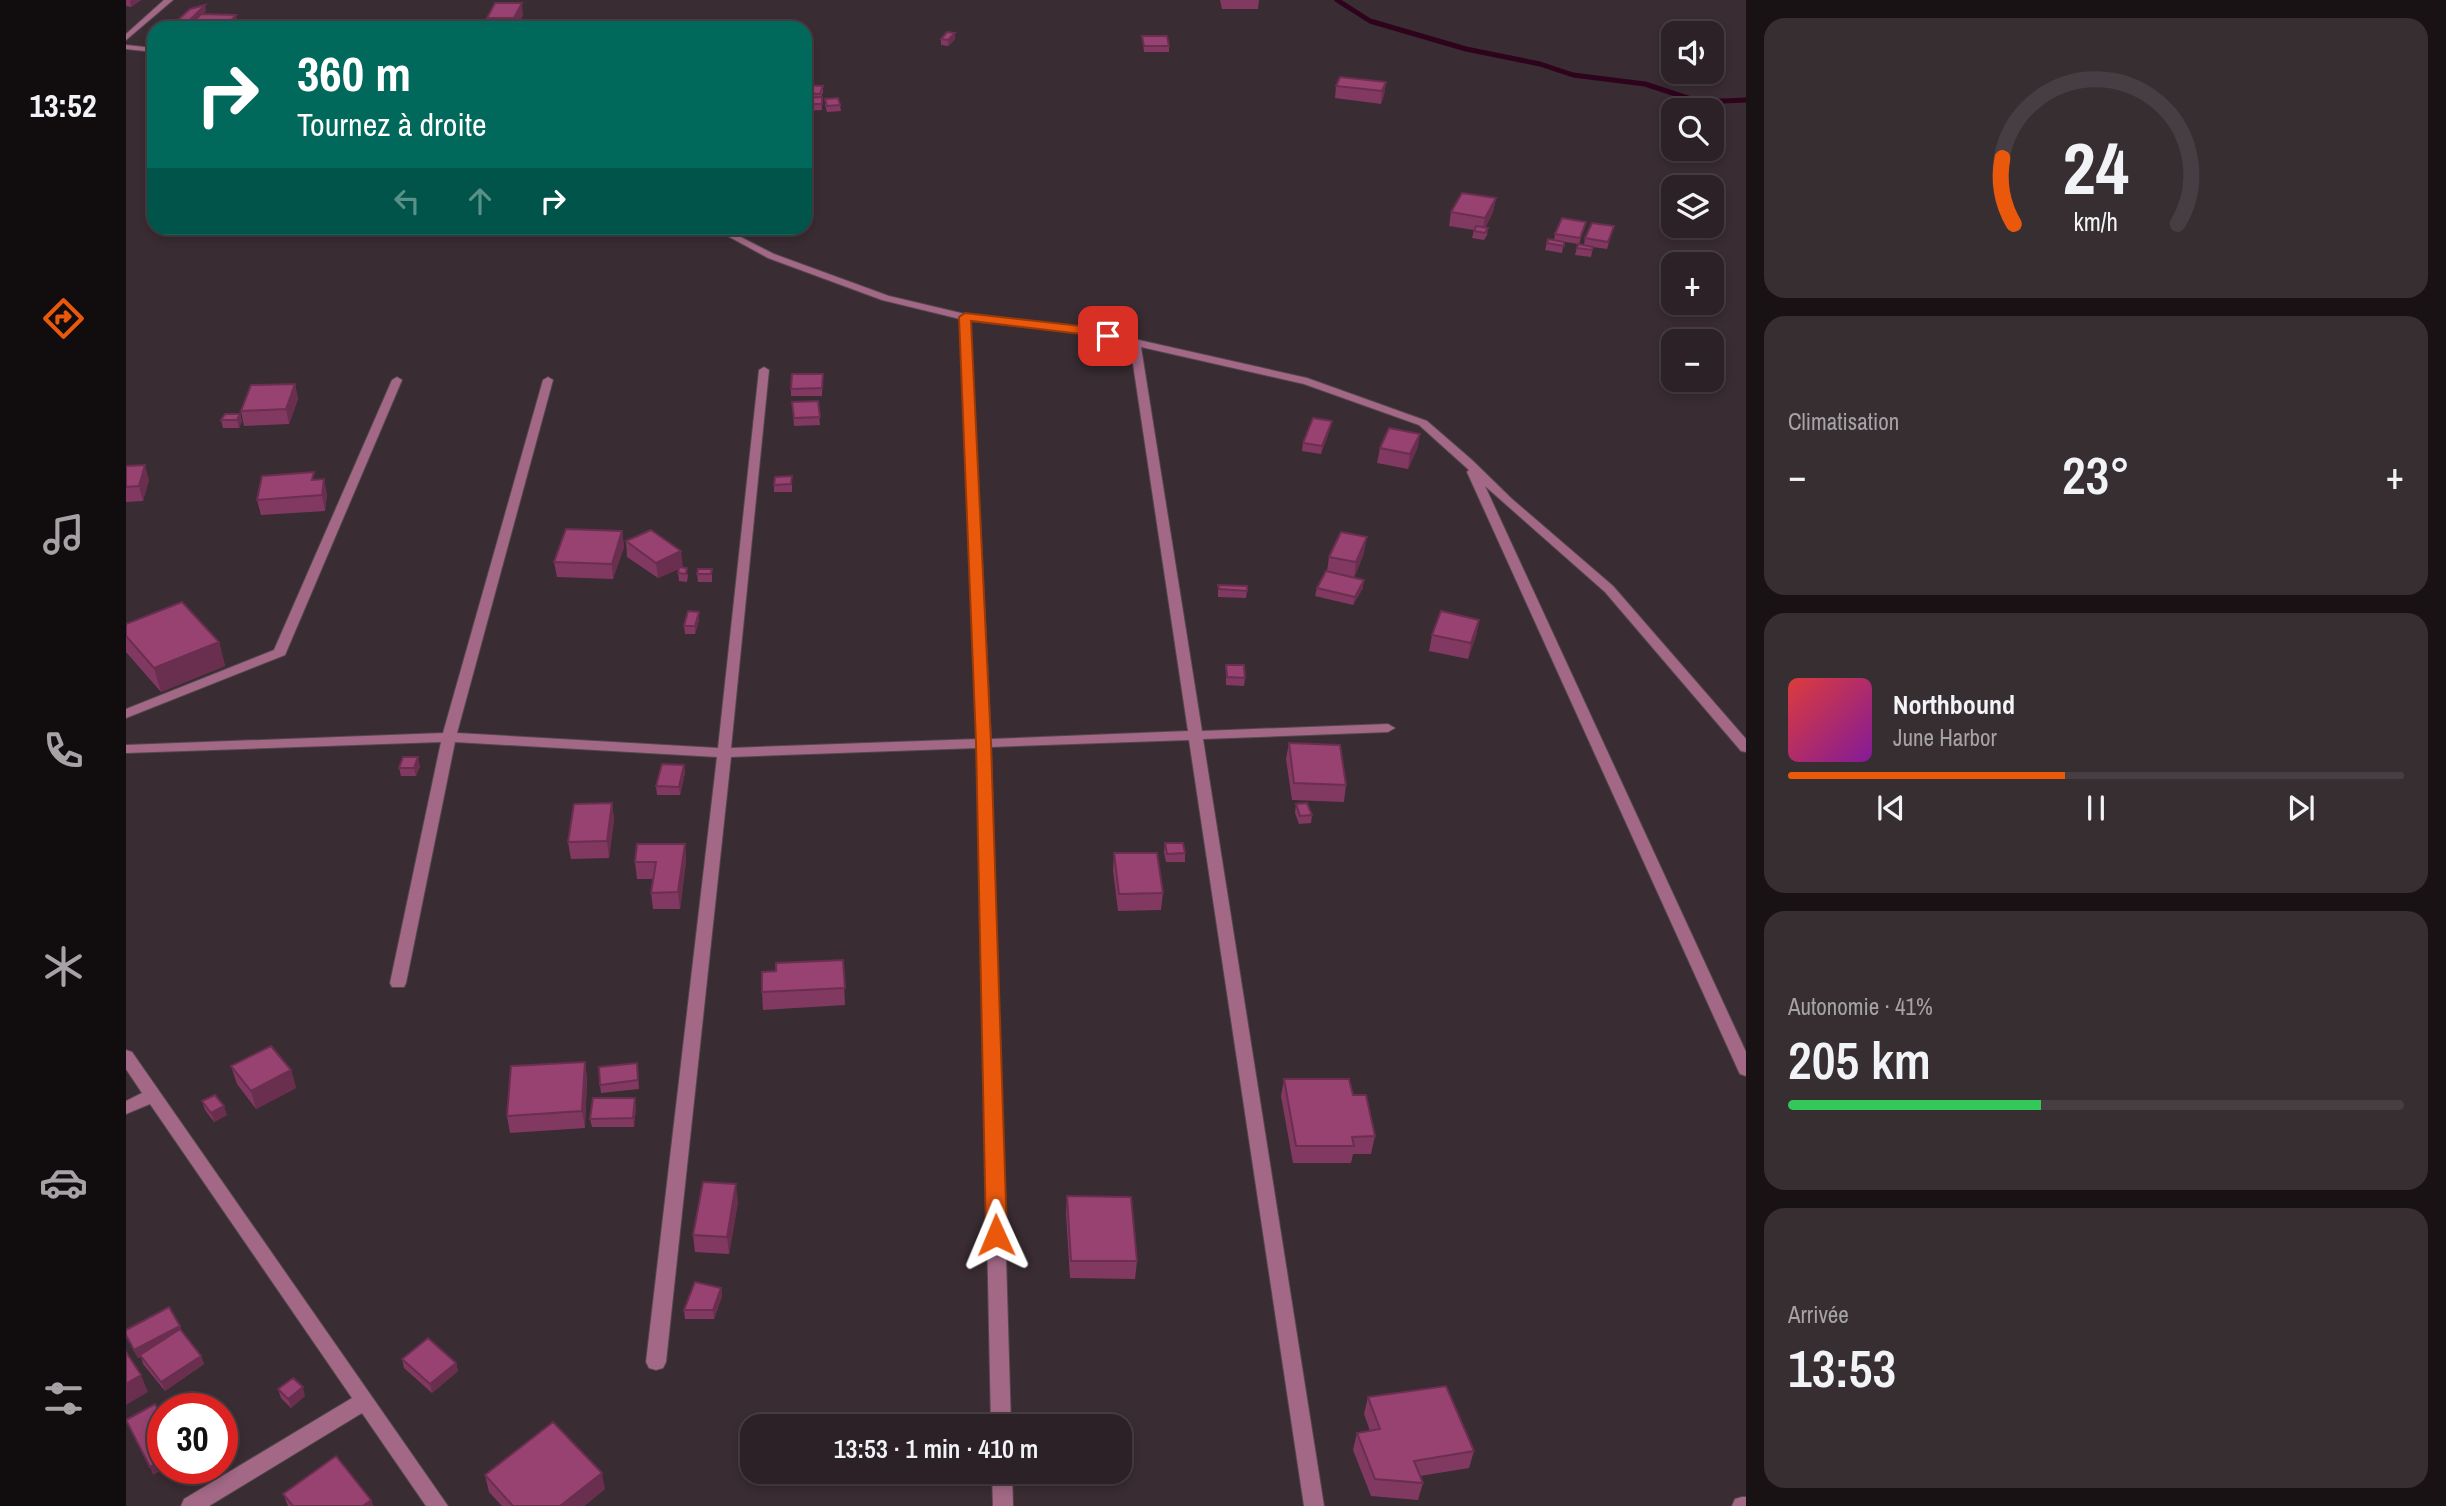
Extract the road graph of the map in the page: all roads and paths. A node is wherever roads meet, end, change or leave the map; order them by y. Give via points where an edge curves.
1 (170, 0) edge
2 (126, 38) edge
3 (126, 47) edge
4 (147, 49) edge
5 (730, 235) edge
6 (965, 317) junction
7 (1135, 342) junction
8 (764, 370) dead end
9 (397, 380) dead end
10 (548, 380) dead end
11 (1468, 462) junction
12 (126, 714) edge
13 (1388, 728) dead end
14 (1195, 736) junction
15 (449, 737) junction
16 (984, 743) junction
17 (1746, 748) edge
18 (126, 749) edge
19 (724, 753) junction
20 (398, 983) dead end
21 (126, 1056) edge
22 (1746, 1070) edge
23 (153, 1095) junction
24 (126, 1108) edge
25 (656, 1362) dead end
26 (365, 1401) junction
27 (1001, 1414) edge
28 (1002, 1484) edge
29 (191, 1506) edge
30 (438, 1506) edge
31 (1003, 1506) edge
32 (1314, 1506) edge

1 - 2 street
3 - 4 street
5 - 6 street via 841,283
6 - 7 street via 1081,330
6 - 16 street
7 - 11 street via 1307,381 1423,423
7 - 14 street
8 - 19 street
9 - 12 street via 279,652
10 - 15 street
11 - 17 street via 1609,589
11 - 22 street
13 - 14 street
14 - 16 street
14 - 32 street
15 - 18 street
15 - 19 street
15 - 20 street
16 - 19 street
16 - 27 street
19 - 25 street
21 - 23 street
23 - 24 street
23 - 26 street
26 - 29 street
26 - 30 street
28 - 31 street

